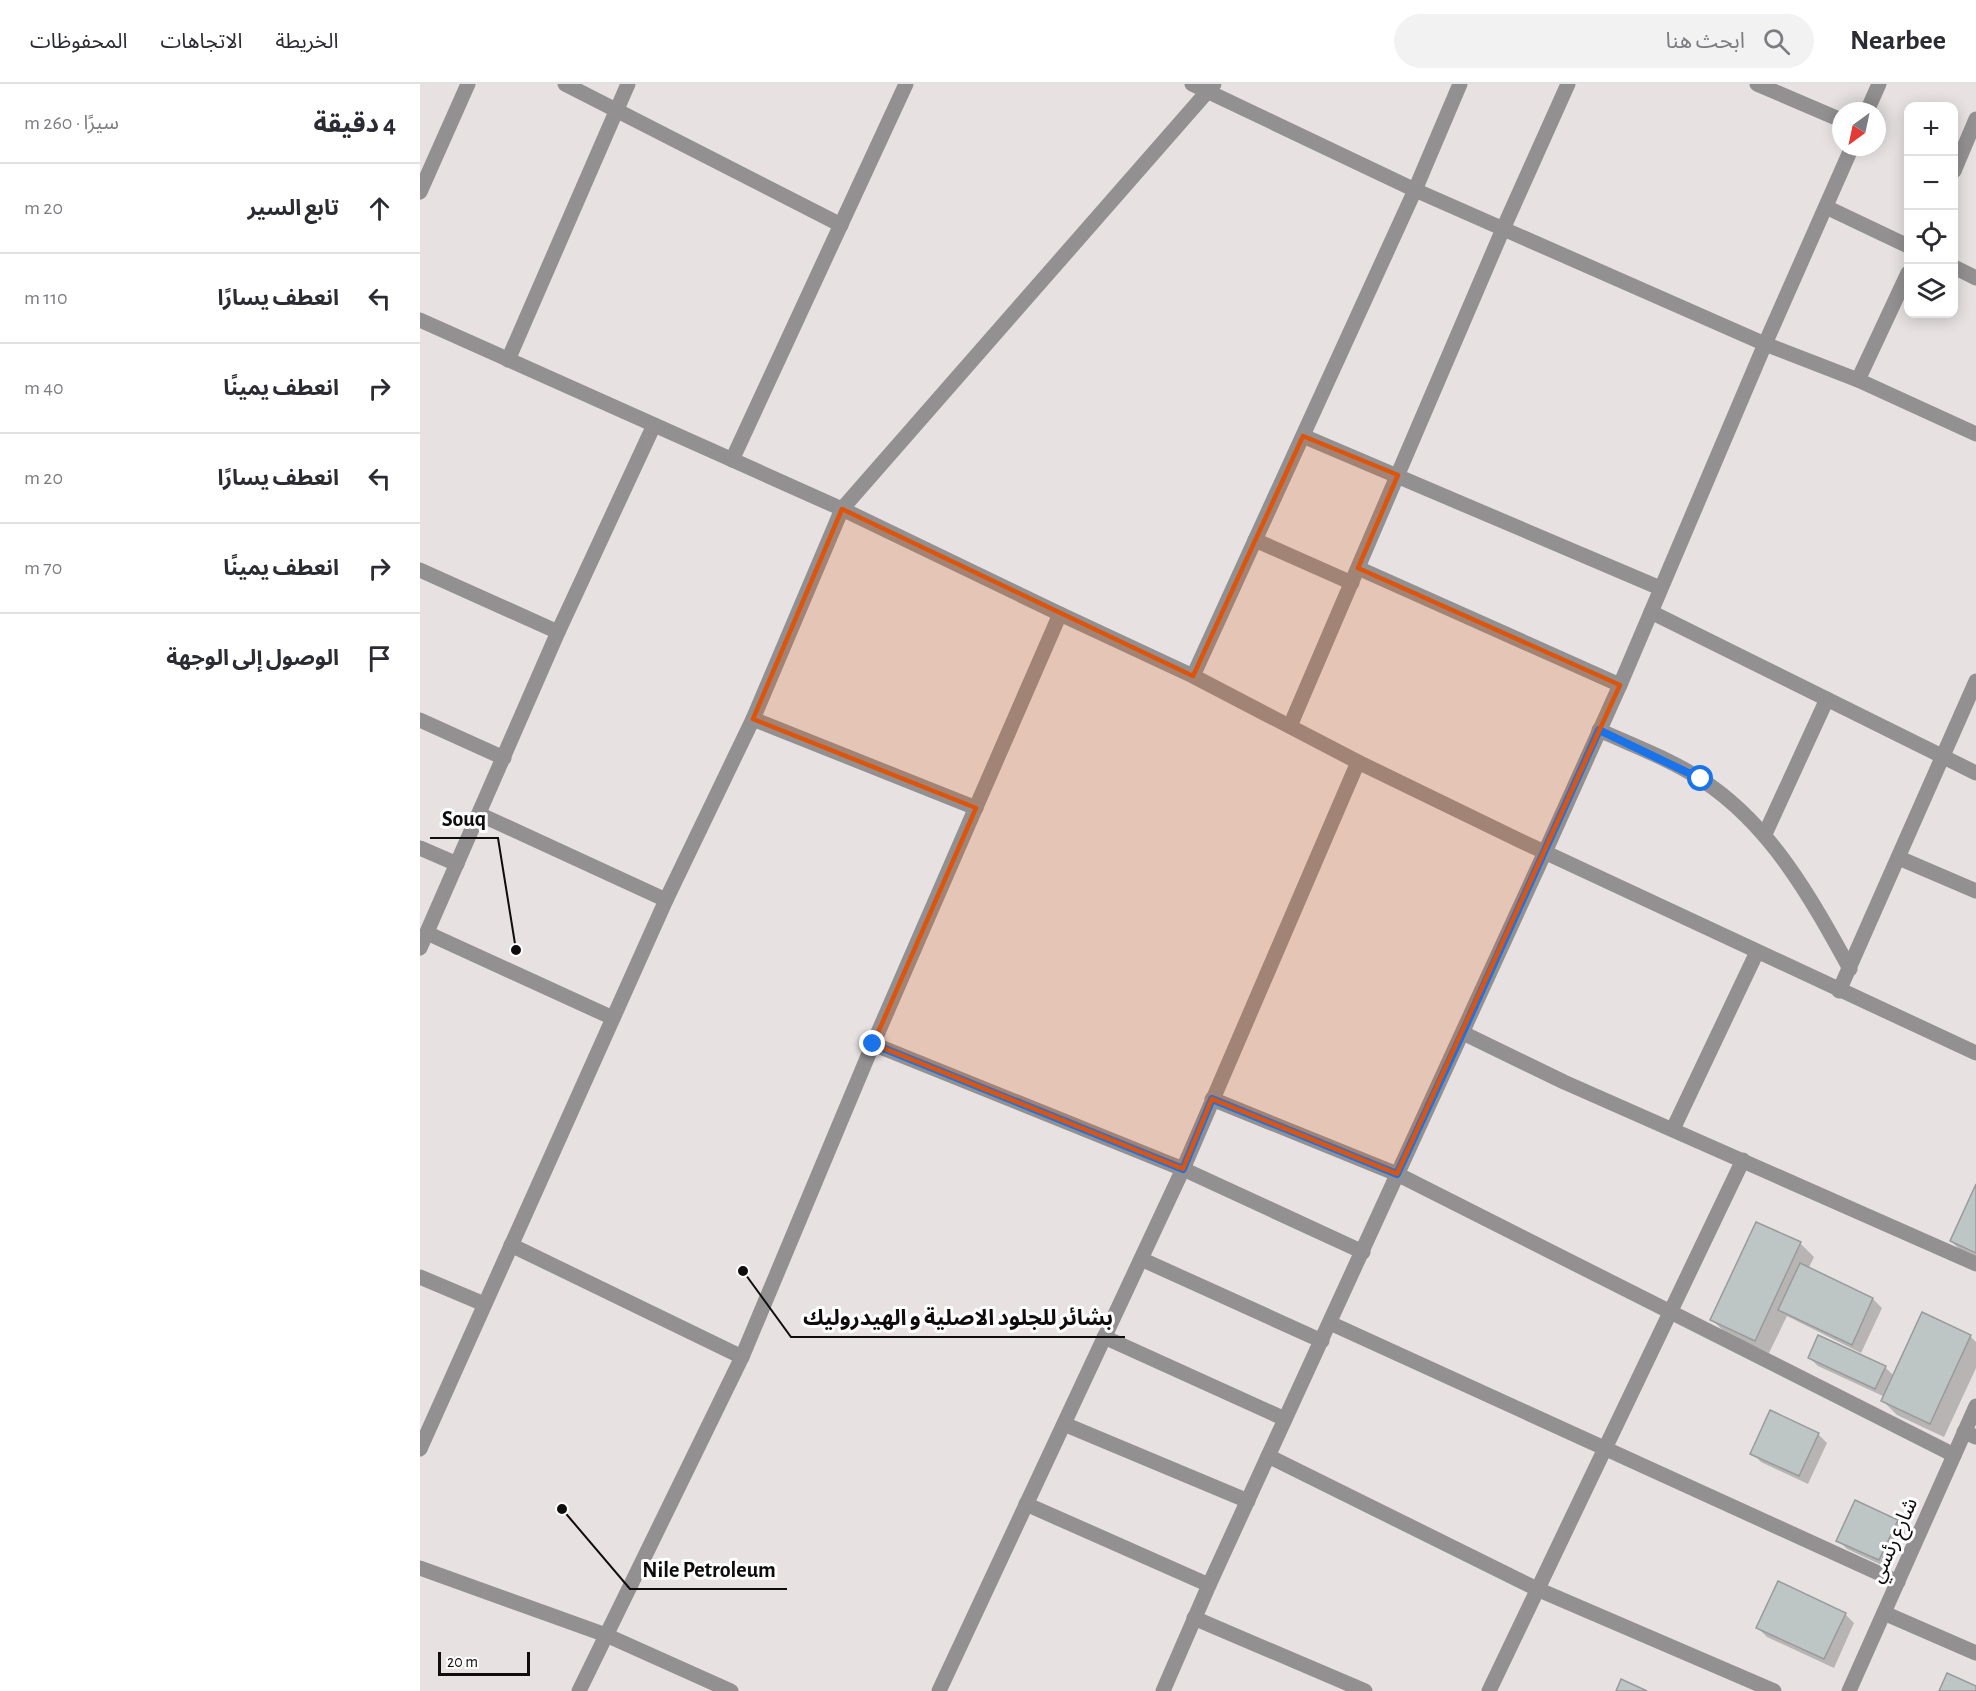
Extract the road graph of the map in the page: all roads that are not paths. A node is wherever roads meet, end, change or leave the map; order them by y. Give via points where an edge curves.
1 (468, 84) edge
2 (565, 84) edge
3 (628, 84) edge
4 (906, 84) edge
5 (1192, 84) edge
6 (1460, 84) edge
7 (1568, 84) edge
8 (1757, 84) edge
9 (1879, 84) edge
10 (1210, 88) edge
11 (1872, 102) edge
12 (617, 110) junction
13 (1832, 116) edge
14 (1976, 119) edge
15 (1848, 156) edge
16 (1958, 160) edge
17 (1414, 190) junction
18 (420, 192) edge
19 (1826, 207) junction
20 (841, 225) junction
21 (1503, 229) junction
22 (1904, 244) edge
23 (1958, 269) edge
24 (1976, 278) edge
25 (1904, 282) edge
26 (420, 320) edge
27 (1765, 344) junction
28 (508, 360) junction
29 (1858, 380) junction
30 (654, 425) junction
31 (1976, 434) edge
32 (1303, 436) junction
33 (732, 460) junction
34 (1398, 475) junction
35 (842, 509) junction
36 (1255, 540) junction
37 (420, 570) edge
38 (1355, 576) junction
39 (1660, 588) junction
40 (1651, 612) junction
41 (1060, 614) junction
42 (558, 632) junction
43 (1193, 676) junction
44 (1976, 681) edge
45 (1620, 685) junction
46 (1827, 699) junction
47 (753, 719) junction
48 (420, 720) edge
49 (1290, 726) junction
50 (1599, 730) junction
51 (1943, 757) junction
52 (504, 758) junction
53 (1358, 762) junction
54 (1976, 773) edge
55 (976, 808) junction
56 (479, 814) junction
57 (1765, 834) junction
58 (420, 848) edge
59 (1545, 852) junction
60 (1899, 858) junction
61 (457, 864) junction
62 (1976, 891) edge
63 (666, 900) junction
64 (427, 933) junction
65 (420, 948) edge
66 (1757, 952) junction
67 (1850, 969) junction
68 (1839, 991) junction
69 (613, 1018) junction
70 (1462, 1034) junction
71 (873, 1044) junction
72 (1976, 1053) edge
73 (1212, 1099) junction
74 (1672, 1129) junction
75 (1743, 1160) junction
76 (1183, 1169) junction
77 (1397, 1174) junction
78 (511, 1245) junction
79 (1363, 1252) junction
80 (1141, 1259) junction
81 (1976, 1264) edge
82 (420, 1277) edge
83 (484, 1304) junction
84 (1671, 1312) junction
85 (1330, 1323) junction
86 (1104, 1337) junction
87 (1322, 1341) junction
88 (742, 1357) junction
89 (1976, 1406) edge
90 (1285, 1419) junction
91 (1064, 1424) junction
92 (1970, 1435) edge
93 (420, 1449) edge
94 (1605, 1449) junction
95 (1268, 1455) junction
96 (1954, 1455) junction
97 (1248, 1501) junction
98 (1026, 1504) junction
99 (420, 1568) edge
100 (1898, 1582) junction
101 (1209, 1585) junction
102 (1537, 1589) junction
103 (1884, 1613) junction
104 (1194, 1618) junction
105 (606, 1635) junction
106 (1976, 1653) edge
107 (579, 1691) edge
108 (731, 1691) edge
109 (939, 1691) edge
110 (1162, 1691) edge
111 (1365, 1691) edge
112 (1489, 1691) edge
113 (1774, 1691) edge
114 (1849, 1691) edge

1 - 18 street
2 - 12 street
3 - 12 street
4 - 20 street
5 - 10 street
6 - 17 street
7 - 21 street
8 - 13 street
9 - 11 street
10 - 17 street
10 - 35 street
12 - 20 street
12 - 28 street
14 - 16 street
15 - 19 street
17 - 21 street
17 - 32 street
19 - 22 street
19 - 27 street
20 - 33 street
21 - 27 street
21 - 34 street
23 - 24 street
25 - 29 street
26 - 28 street
27 - 29 street
27 - 39 street
28 - 30 street
29 - 31 street
30 - 33 street
30 - 42 street
32 - 34 street
32 - 36 street
33 - 35 street
34 - 38 street
34 - 39 street
35 - 41 street
35 - 47 street
36 - 38 street
36 - 43 street
37 - 42 street
38 - 45 street
38 - 49 street
39 - 40 street
40 - 45 street
40 - 46 street
41 - 43 street
41 - 55 street
42 - 52 street
43 - 49 street
44 - 51 street
45 - 50 street
46 - 51 street
46 - 57 street
47 - 55 street
47 - 63 street
48 - 52 street
49 - 53 street
50 - 57 street via 1701,779
50 - 59 street
51 - 54 street
51 - 60 street
52 - 56 street
53 - 59 street
53 - 73 street
55 - 71 street
56 - 61 street
56 - 63 street
57 - 67 street via 1803,888
58 - 61 street
59 - 66 street
59 - 70 street
60 - 62 street
60 - 67 street
61 - 64 street
63 - 69 street
64 - 65 street
64 - 69 street
66 - 68 street
66 - 74 street
67 - 68 street
68 - 72 street
69 - 78 street
70 - 74 street
70 - 77 street
71 - 76 street
71 - 88 street
73 - 76 street
73 - 77 street
74 - 75 street
75 - 81 street
75 - 84 street
76 - 79 street
76 - 80 street
77 - 79 street
77 - 84 street
78 - 83 street
78 - 88 street
79 - 85 street
80 - 86 street
80 - 87 street
82 - 83 street
83 - 93 street
84 - 94 street
84 - 96 street
85 - 87 street
85 - 94 street
86 - 90 street
86 - 91 street
87 - 90 street
88 - 105 street
89 - 92 street, شارع رئسي
90 - 95 street
91 - 97 street
91 - 98 street
92 - 96 street, شارع رئسي
94 - 100 street
94 - 102 street
95 - 97 street
95 - 102 street
96 - 100 street, شارع رئسي
97 - 101 street
98 - 101 street
98 - 109 street
99 - 105 street
100 - 103 street, شارع رئسي
101 - 104 street
102 - 112 street
102 - 113 street
103 - 106 street
103 - 114 street, شارع رئسي
104 - 110 street
104 - 111 street
105 - 107 street
105 - 108 street

